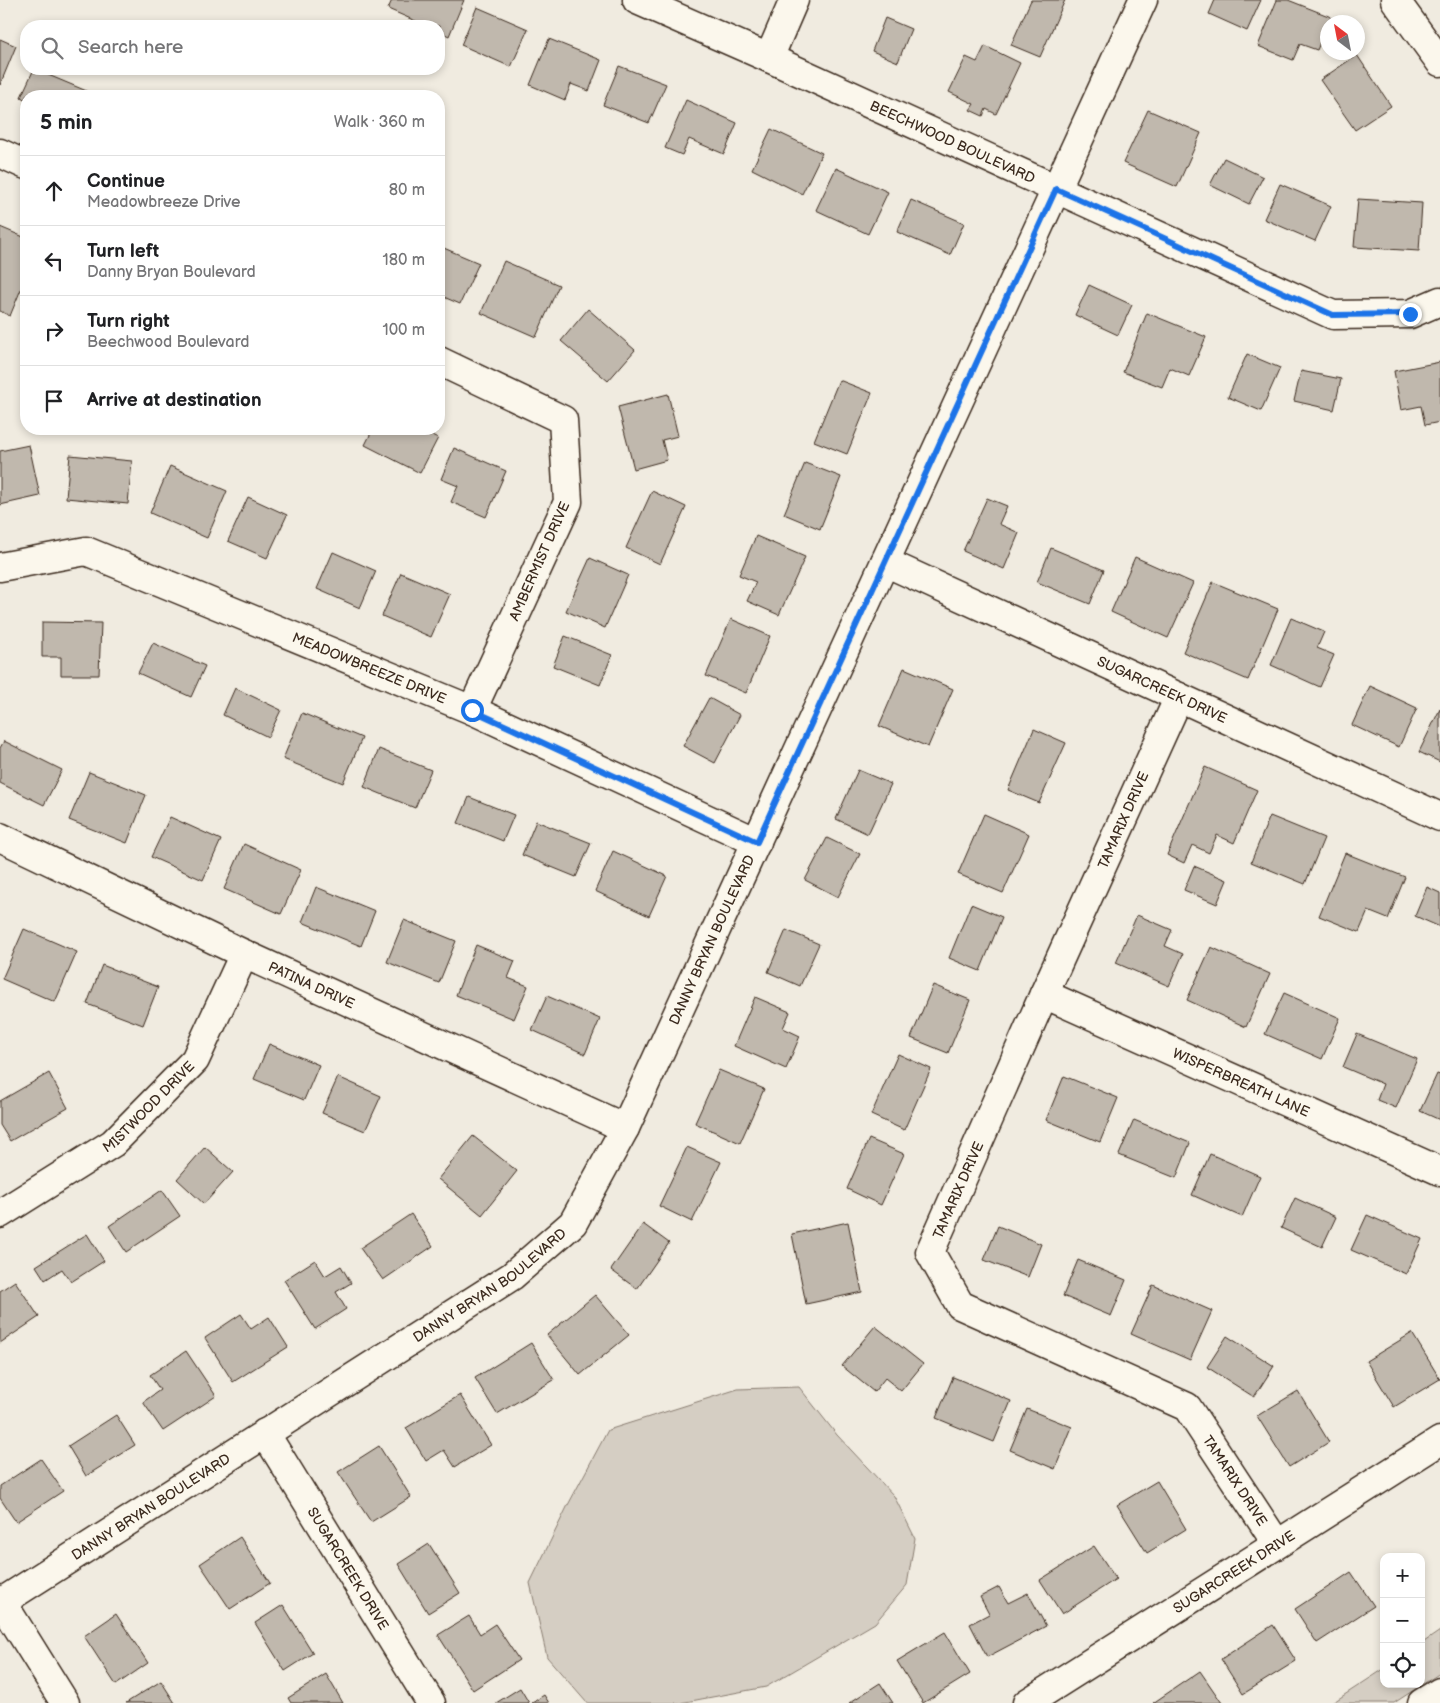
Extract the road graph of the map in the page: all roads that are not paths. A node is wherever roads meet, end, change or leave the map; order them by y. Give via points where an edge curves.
1 (637, 0) edge
2 (794, 0) edge
3 (1143, 0) edge
4 (1395, 0) edge
5 (769, 58) junction
6 (1440, 62) edge
7 (0, 153) edge
8 (20, 163) edge
9 (1056, 189) junction
10 (1440, 301) edge
11 (445, 364) edge
12 (885, 562) junction
13 (0, 567) edge
14 (1179, 697) junction
15 (472, 710) junction
16 (1440, 818) edge
17 (0, 837) edge
18 (757, 842) junction
19 (244, 954) junction
20 (1044, 994) junction
21 (626, 1128) junction
22 (1440, 1171) edge
23 (0, 1214) edge
24 (265, 1433) junction
25 (1440, 1441) edge
26 (1277, 1544) junction
27 (1, 1603) edge
28 (1440, 1692) edge
29 (65, 1703) edge
30 (431, 1703) edge
31 (1027, 1703) edge
32 (1422, 1703) edge

1 - 5 street, BEECHWOOD BOULEVARD
2 - 5 street
3 - 9 street, DANNY BRYAN BOULEVARD
4 - 6 street
5 - 9 street, BEECHWOOD BOULEVARD
7 - 8 street
9 - 10 street, BEECHWOOD BOULEVARD via 1333,315 1410,314
9 - 12 street, DANNY BRYAN BOULEVARD
11 - 15 street, AMBERMIST DRIVE via 563,420 568,502
12 - 14 street, SUGARCREEK DRIVE
12 - 18 street, DANNY BRYAN BOULEVARD
13 - 15 street, MEADOWBREEZE DRIVE via 86,551
14 - 16 street, SUGARCREEK DRIVE
14 - 20 street, TAMARIX DRIVE
15 - 18 street, MEADOWBREEZE DRIVE
17 - 19 street, PATINA DRIVE
18 - 21 street, DANNY BRYAN BOULEVARD
19 - 21 street, PATINA DRIVE
19 - 23 street, MISTWOOD DRIVE via 194,1060 113,1143
20 - 22 street, WISPERBREATH LANE
20 - 26 street, TAMARIX DRIVE via 930,1252 960,1305 1187,1407
21 - 24 street, DANNY BRYAN BOULEVARD via 573,1223 512,1276
24 - 27 street, DANNY BRYAN BOULEVARD
24 - 30 street, SUGARCREEK DRIVE
25 - 26 street, SUGARCREEK DRIVE
26 - 31 street, SUGARCREEK DRIVE
27 - 29 street
28 - 32 street

